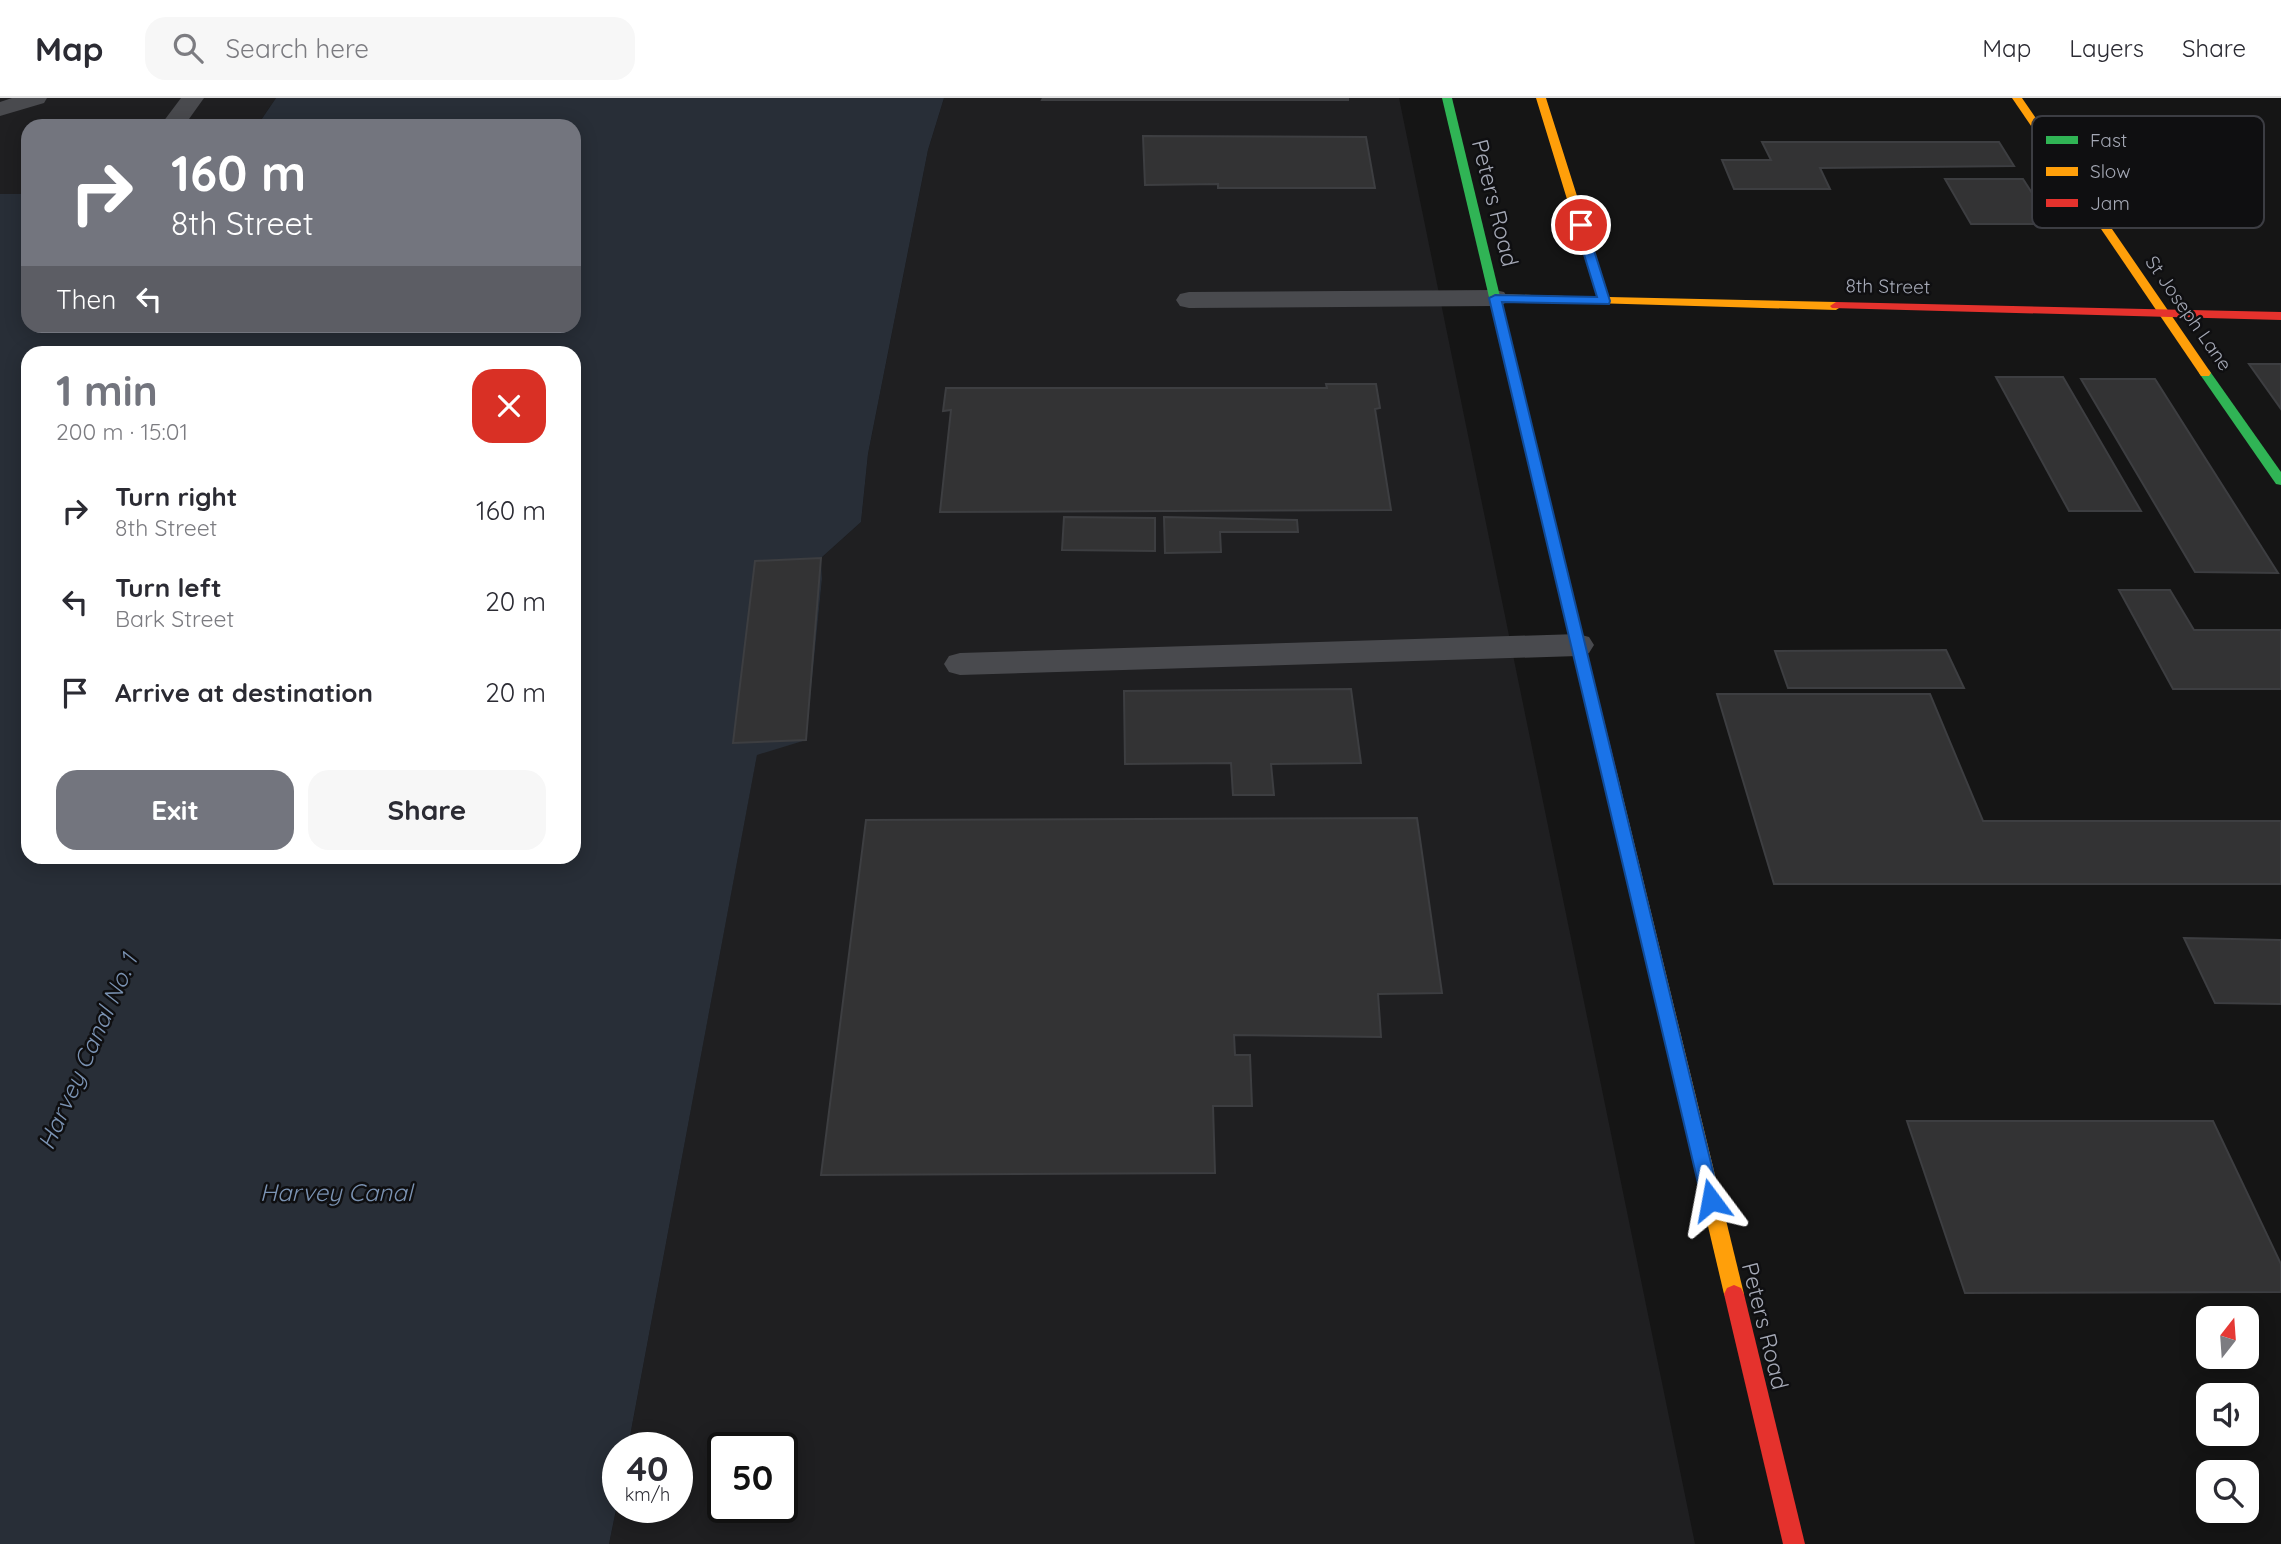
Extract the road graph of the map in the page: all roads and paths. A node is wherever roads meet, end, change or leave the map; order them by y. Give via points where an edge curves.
1 (36, 98) edge
2 (193, 98) edge
3 (1447, 98) edge
4 (1541, 98) edge
5 (2017, 98) edge
6 (0, 109) edge
7 (177, 119) edge
8 (2032, 120) edge
9 (2105, 228) edge
10 (1495, 298) junction
11 (1189, 300) dead end
12 (1604, 301) junction
13 (2162, 313) junction
14 (2281, 316) edge
15 (2281, 481) edge
16 (1578, 645) junction
17 (960, 664) dead end
18 (1794, 1544) edge

1 - 6 lane
2 - 7 lane
3 - 10 street, Peters Road
4 - 12 street
5 - 8 street, St Joseph Lane
9 - 13 street, St Joseph Lane
10 - 11 lane
10 - 12 street, 8th Street
10 - 16 street, Peters Road
12 - 13 street, 8th Street
13 - 14 street, 8th Street
13 - 15 street, St Joseph Lane
16 - 17 lane
16 - 18 street, Peters Road

